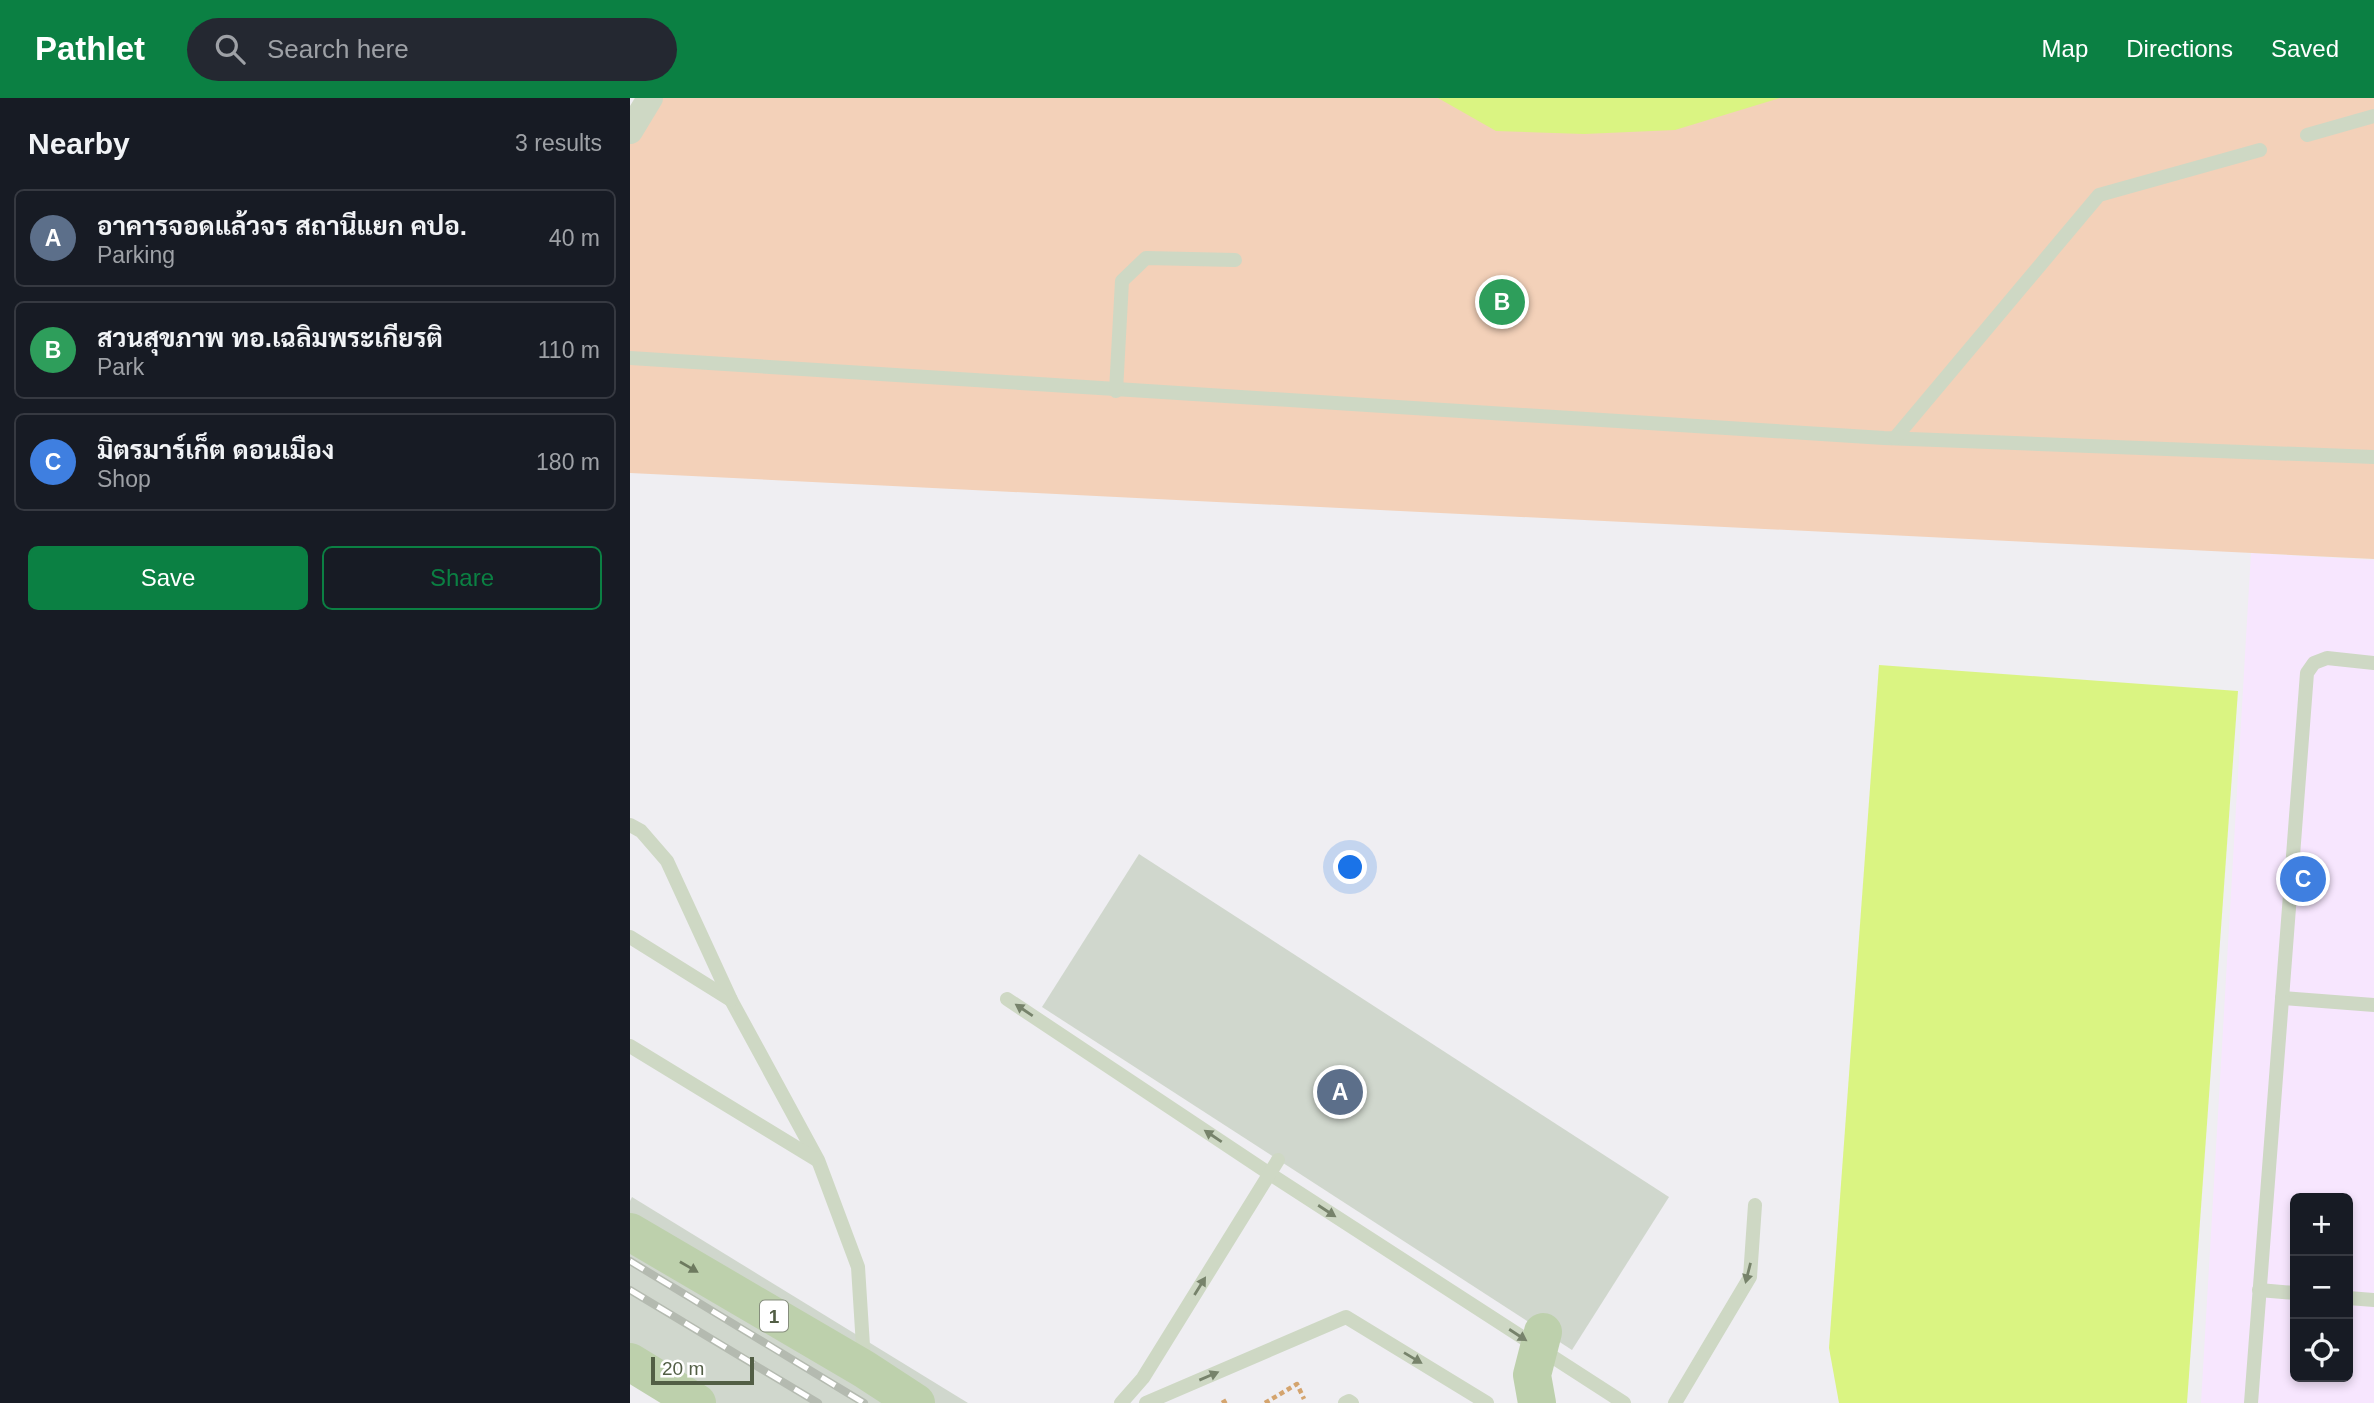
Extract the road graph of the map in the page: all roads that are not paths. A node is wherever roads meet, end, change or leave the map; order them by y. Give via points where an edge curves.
1 (650, 98) edge
2 (2374, 116) edge
3 (630, 131) edge
4 (2307, 135) dead end
5 (2260, 150) dead end
6 (1235, 260) dead end
7 (630, 358) edge
8 (1116, 391) junction
9 (1895, 438) junction
10 (2374, 457) edge
11 (2374, 663) edge
12 (630, 825) edge
13 (630, 937) edge
14 (2282, 998) junction
15 (1007, 999) dead end
16 (731, 1000) junction
17 (2374, 1005) edge
18 (630, 1046) edge
19 (818, 1160) junction
20 (1278, 1160) dead end
21 (1270, 1174) junction
22 (1755, 1205) dead end
23 (630, 1232) edge
24 (2259, 1290) junction
25 (2290, 1293) edge
26 (2353, 1298) edge
27 (2374, 1300) edge
28 (1544, 1332) dead end
29 (630, 1362) edge
30 (864, 1369) junction
31 (697, 1403) edge
32 (916, 1403) edge
33 (1121, 1403) edge
34 (1146, 1403) edge
35 (1345, 1403) edge
36 (1352, 1403) edge
37 (1488, 1403) edge
38 (1536, 1403) edge
39 (1624, 1403) edge
40 (1675, 1403) edge
41 (2251, 1403) edge

1 - 3 street
2 - 4 lane
5 - 9 lane via 2099,195
6 - 8 lane via 1146,258 1122,281
7 - 8 lane
8 - 9 lane
9 - 10 lane
11 - 14 lane via 2327,658 2314,663 2307,673
12 - 16 lane via 667,861
13 - 16 lane
14 - 17 lane
14 - 24 lane
21 -> 15 lane
16 - 19 lane
18 - 19 lane
19 - 30 lane via 858,1267
20 - 21 lane
33 -> 21 lane via 1143,1378
21 -> 39 lane
22 -> 40 lane via 1750,1277
23 -> 30 main road, 1
24 - 25 lane
24 - 41 lane
26 - 27 lane
28 - 38 main road, bridge via 1532,1376
29 - 31 main road
30 - 32 main road, 1
34 -> 37 lane via 1346,1318
35 - 36 lane

